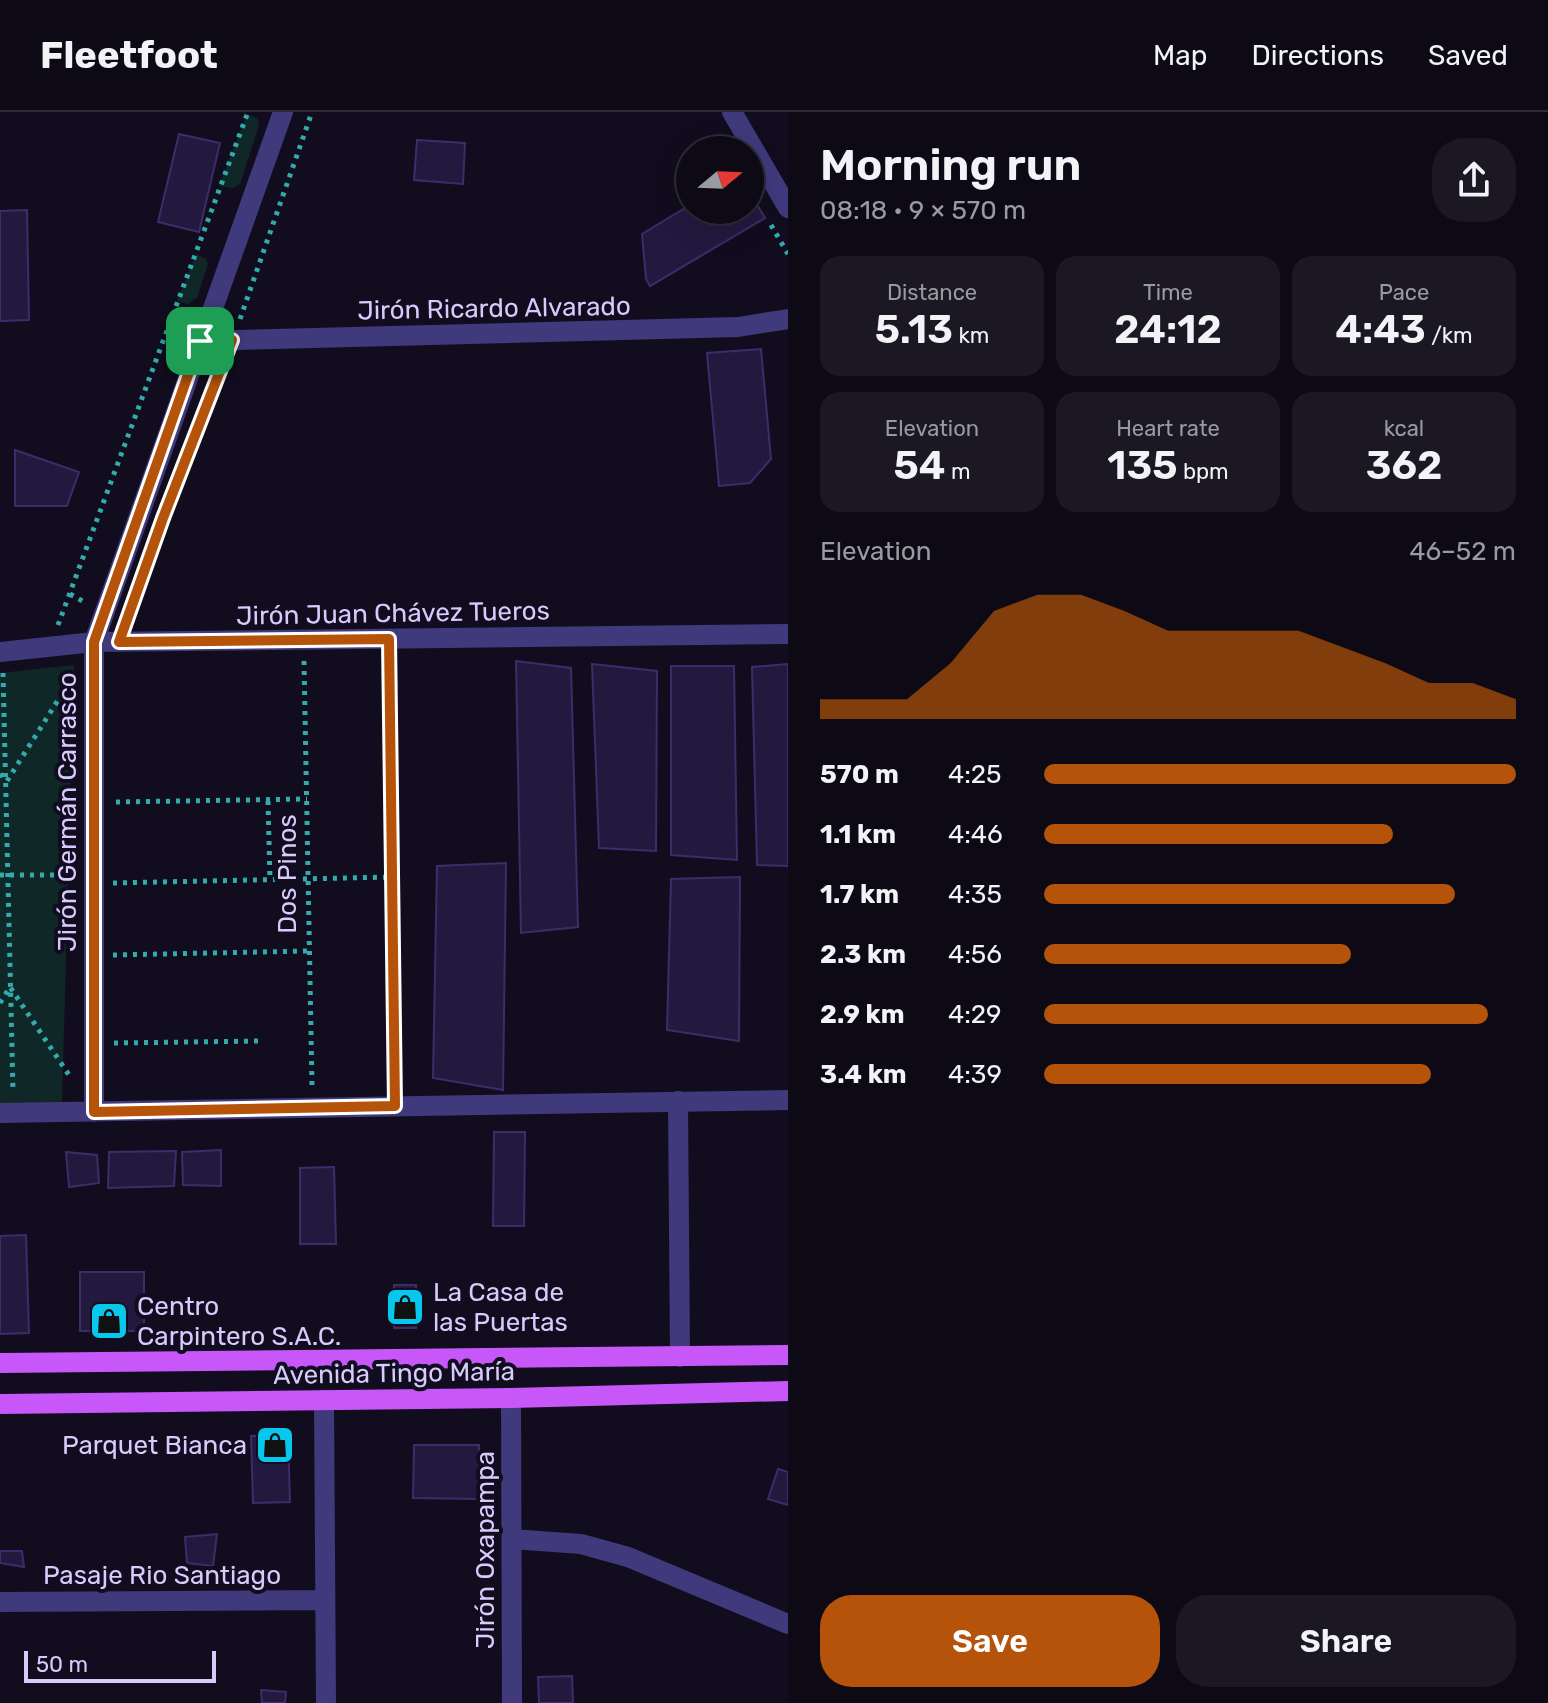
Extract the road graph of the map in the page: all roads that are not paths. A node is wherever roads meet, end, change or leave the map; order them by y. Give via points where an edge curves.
1 (283, 112) edge
2 (732, 112) edge
3 (788, 208) edge
4 (788, 319) edge
5 (200, 341) junction
6 (788, 634) edge
7 (94, 642) junction
8 (1, 652) edge
9 (788, 1100) edge
10 (678, 1101) junction
11 (94, 1112) junction
12 (6, 1113) edge
13 (788, 1355) edge
14 (680, 1357) junction
15 (0, 1363) edge
16 (788, 1391) edge
17 (511, 1398) junction
18 (324, 1400) junction
19 (0, 1404) edge
20 (512, 1539) junction
21 (325, 1600) junction
22 (0, 1602) edge
23 (788, 1624) edge
24 (326, 1703) edge
25 (512, 1703) edge

1 - 5 street, Jirón Germán Carrasco
2 - 3 street
4 - 5 street, Jirón Ricardo Alvarado via 738,327
5 - 7 street, Jirón Germán Carrasco
6 - 7 street, Jirón Juan Chávez Tueros
7 - 8 street, Jirón Juan Chávez Tueros
7 - 11 street, Jirón Germán Carrasco
9 - 10 street
10 - 11 street
10 - 14 street
11 - 12 street
13 - 14 main road, Avenida Tingo María
14 - 15 main road, Avenida Tingo María
16 - 17 main road, Avenida Tingo María
17 - 18 main road, Avenida Tingo María
17 - 20 street, Jirón Oxapampa
18 - 19 main road, Avenida Tingo María
18 - 21 street
20 - 23 street via 581,1544 628,1557
20 - 25 street, Jirón Oxapampa
21 - 22 street, Pasaje Rio Santiago
21 - 24 street

